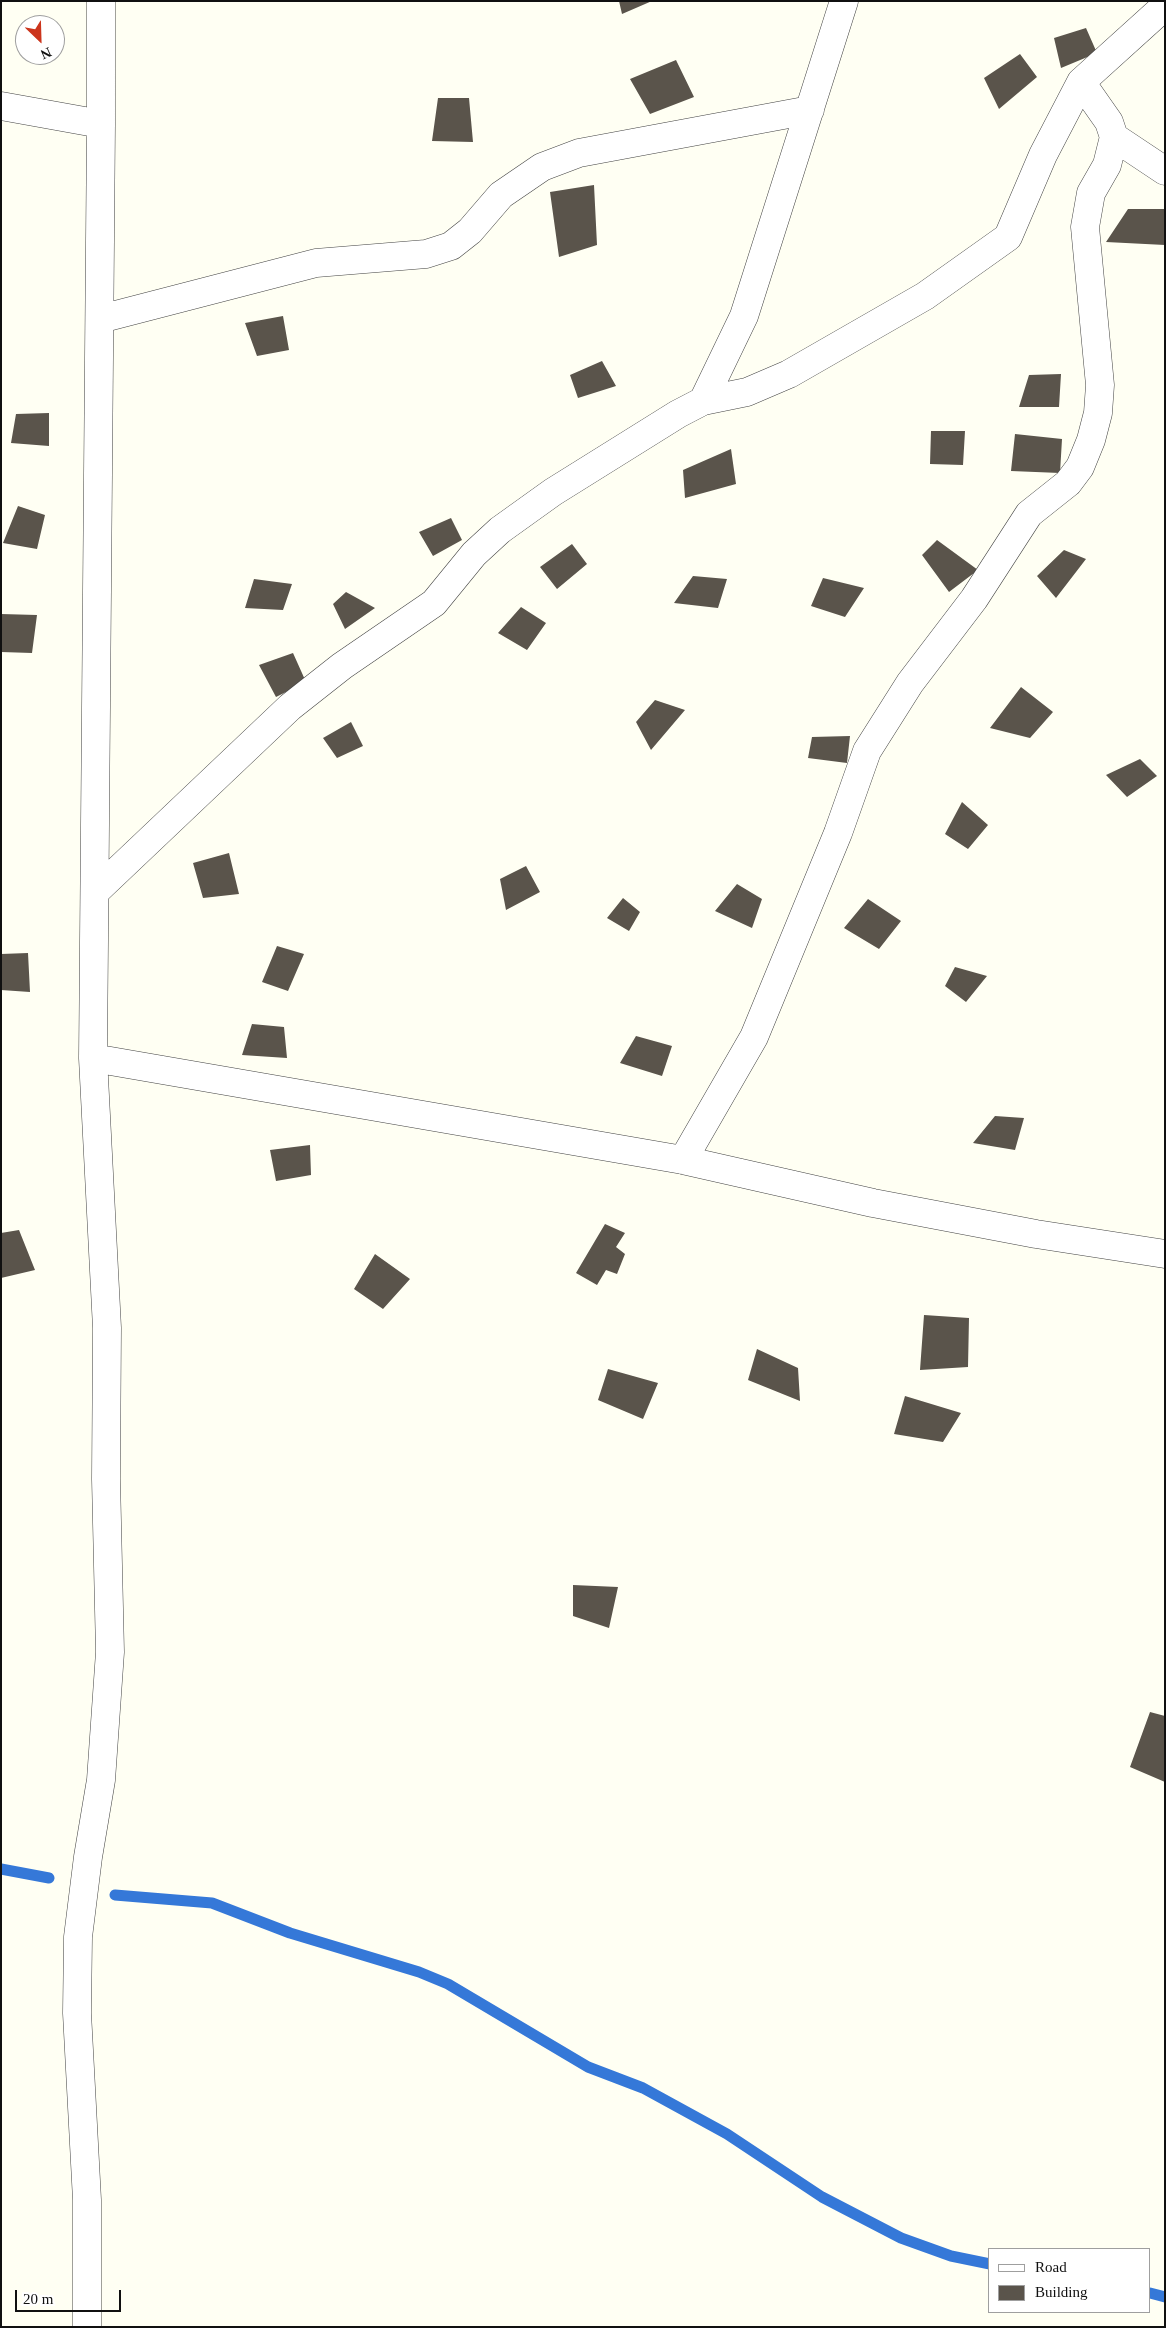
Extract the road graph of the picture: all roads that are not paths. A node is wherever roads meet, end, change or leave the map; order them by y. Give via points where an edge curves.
1 (101, 1) edge
2 (844, 1) edge
3 (1165, 6) edge
4 (1081, 82) junction
5 (1, 106) edge
6 (810, 110) junction
7 (102, 124) junction
8 (1114, 138) junction
9 (1165, 171) edge
10 (100, 319) junction
11 (703, 401) junction
12 (94, 892) junction
13 (93, 1058) junction
14 (683, 1160) junction
15 (1165, 1254) edge
16 (87, 2327) edge

1 - 7 street
2 - 6 street
3 - 4 street
4 - 8 street via 1109,122
4 - 11 street via 1043,155 1008,237 925,296 789,374 747,392
5 - 7 street
6 - 10 street via 579,153 542,168 501,195 470,232 451,246 426,254 316,263
6 - 11 street via 744,316
7 - 10 street
8 - 9 street
8 - 14 street via 1108,165 1091,193 1085,228 1100,385 1098,412 1080,467 1068,483 1029,514 974,599 910,683 872,740 838,833 754,1037
10 - 12 street
11 - 12 street via 553,492 500,530 474,554 434,604 342,666 290,707
12 - 13 street
13 - 14 street
13 - 16 street via 107,1328 110,1652 101,1780 78,1937 76,2013 87,2200
14 - 15 street via 911,1210

